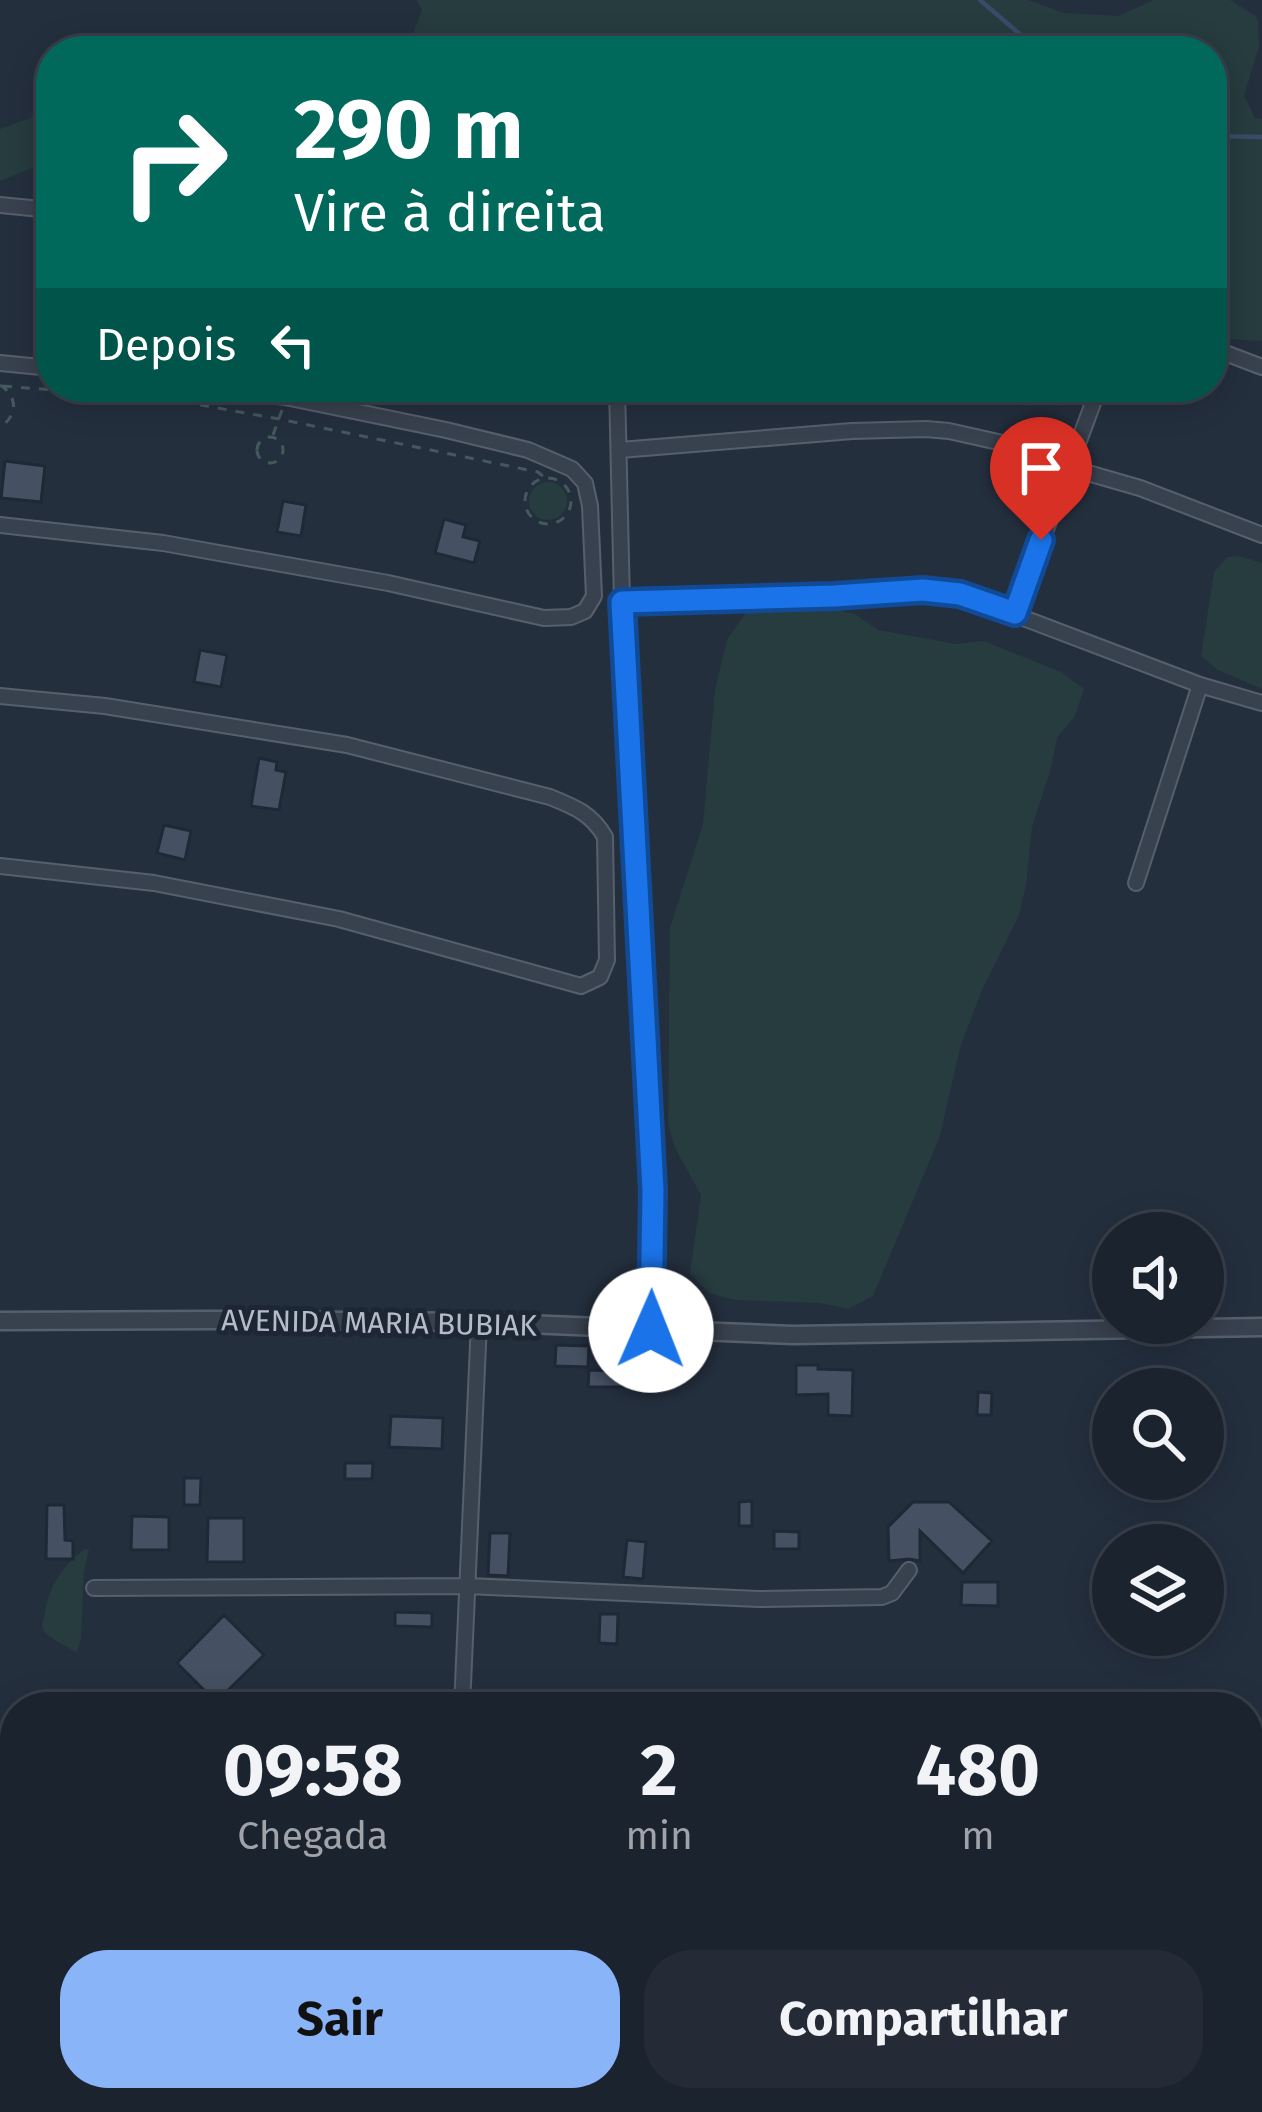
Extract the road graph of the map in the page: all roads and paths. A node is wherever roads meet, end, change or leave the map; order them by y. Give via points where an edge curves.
1 (0, 205) edge
2 (36, 209) edge
3 (1227, 354) edge
4 (0, 363) edge
5 (36, 367) edge
6 (1262, 367) edge
7 (1, 385) edge
8 (36, 388) edge
9 (184, 402) edge
10 (309, 402) edge
11 (618, 402) edge
12 (1093, 402) edge
13 (279, 419) junction
14 (0, 427) edge
15 (273, 436) junction
16 (620, 450) junction
17 (1067, 467) junction
18 (545, 478) junction
19 (0, 525) edge
20 (1262, 535) edge
21 (622, 602) junction
22 (1015, 613) junction
23 (1200, 685) junction
24 (0, 696) edge
25 (1262, 703) edge
26 (0, 866) edge
27 (1136, 883) dead end
28 (0, 1322) edge
29 (479, 1322) junction
30 (1262, 1327) edge
31 (651, 1330) junction
32 (909, 1570) dead end
33 (468, 1586) junction
34 (94, 1588) dead end
35 (463, 1692) edge

1 - 2 street
3 - 6 street
4 - 5 street
7 - 8 path
7 - 14 path via 14,409
9 - 13 path
10 - 19 street via 528,450 572,470 590,506 594,596 585,611 544,618 163,543
11 - 16 street
12 - 17 street
13 - 15 path
13 - 18 path
15 - 15 path via 258,444 267,463 284,450
16 - 17 street via 926,429 1007,444
16 - 21 street
17 - 20 street
17 - 22 street
18 - 18 path via 527,490 525,505 532,518 552,524 565,517 571,498 559,481
21 - 22 street via 923,590
21 - 31 street via 653,1190
22 - 23 street
23 - 25 street
23 - 27 street
24 - 26 street via 347,745 578,808 605,837 607,960 600,976 581,986 339,919 154,883
28 - 29 street, AVENIDA MARIA BUBIAK
29 - 31 street, AVENIDA MARIA BUBIAK
29 - 33 street
30 - 31 street, AVENIDA MARIA BUBIAK
32 - 33 street via 882,1597 828,1599
33 - 34 street
33 - 35 street

